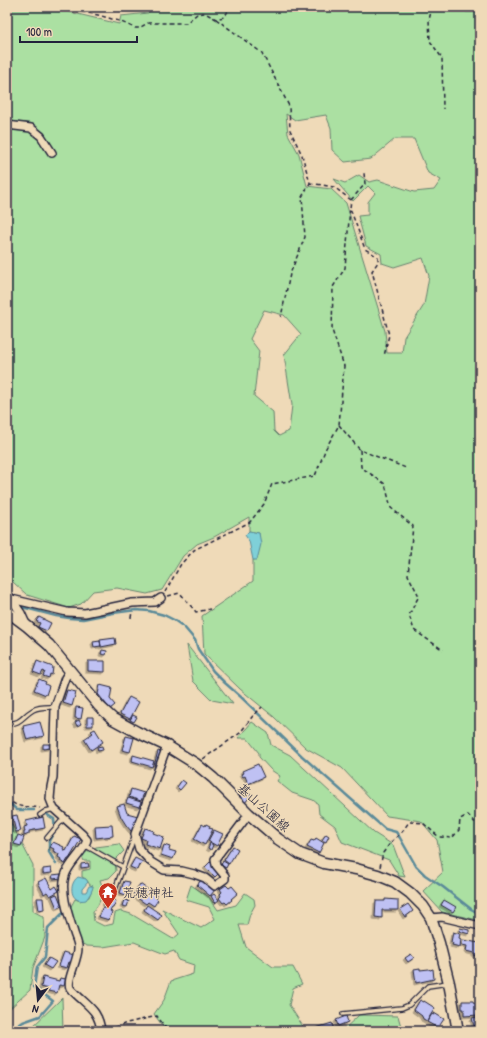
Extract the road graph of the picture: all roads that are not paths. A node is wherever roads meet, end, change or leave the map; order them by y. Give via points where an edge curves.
1 (7, 125) edge
2 (52, 153) dead end
3 (8, 596) edge
4 (161, 598) road end
5 (7, 611) edge
6 (27, 626) junction
7 (70, 670) junction
8 (55, 707) junction
9 (7, 724) edge
10 (167, 746) junction
11 (50, 810) junction
12 (249, 814) junction
13 (40, 815) dead end
14 (64, 818) junction
15 (135, 834) junction
16 (47, 838) dead end
17 (86, 846) junction
18 (123, 867) junction
19 (112, 895) dead end
20 (431, 918) junction
21 (480, 926) edge
22 (449, 983) junction
23 (343, 1014) dead end
24 (101, 1031) edge
25 (458, 1031) edge

1 - 2 street via 31,128 41,136
3 - 4 street via 67,612 85,613 132,603 155,602
3 - 6 street
5 - 6 main road, 基山公園線
6 - 7 main road, 基山公園線 via 49,645
7 - 8 street
7 - 10 main road, 基山公園線 via 113,719
8 - 9 lane via 41,707 16,723
8 - 11 street
10 - 12 main road, 基山公園線 via 214,778
10 - 15 street
11 - 13 lane
11 - 14 street
12 - 15 street via 215,858 216,865 225,879 215,886 205,878 182,871 164,870 151,862 139,849
12 - 20 main road, 基山公園線 via 300,854 395,882 410,893
14 - 16 lane
14 - 17 street via 87,840
15 - 18 lane
17 - 18 lane
17 - 24 street via 68,869 63,885 78,946 69,981 70,989 99,1018
18 - 19 lane
20 - 21 street via 442,917
20 - 22 main road, 基山公園線
22 - 23 lane via 428,986 410,1005 402,1008
22 - 25 main road, 基山公園線

